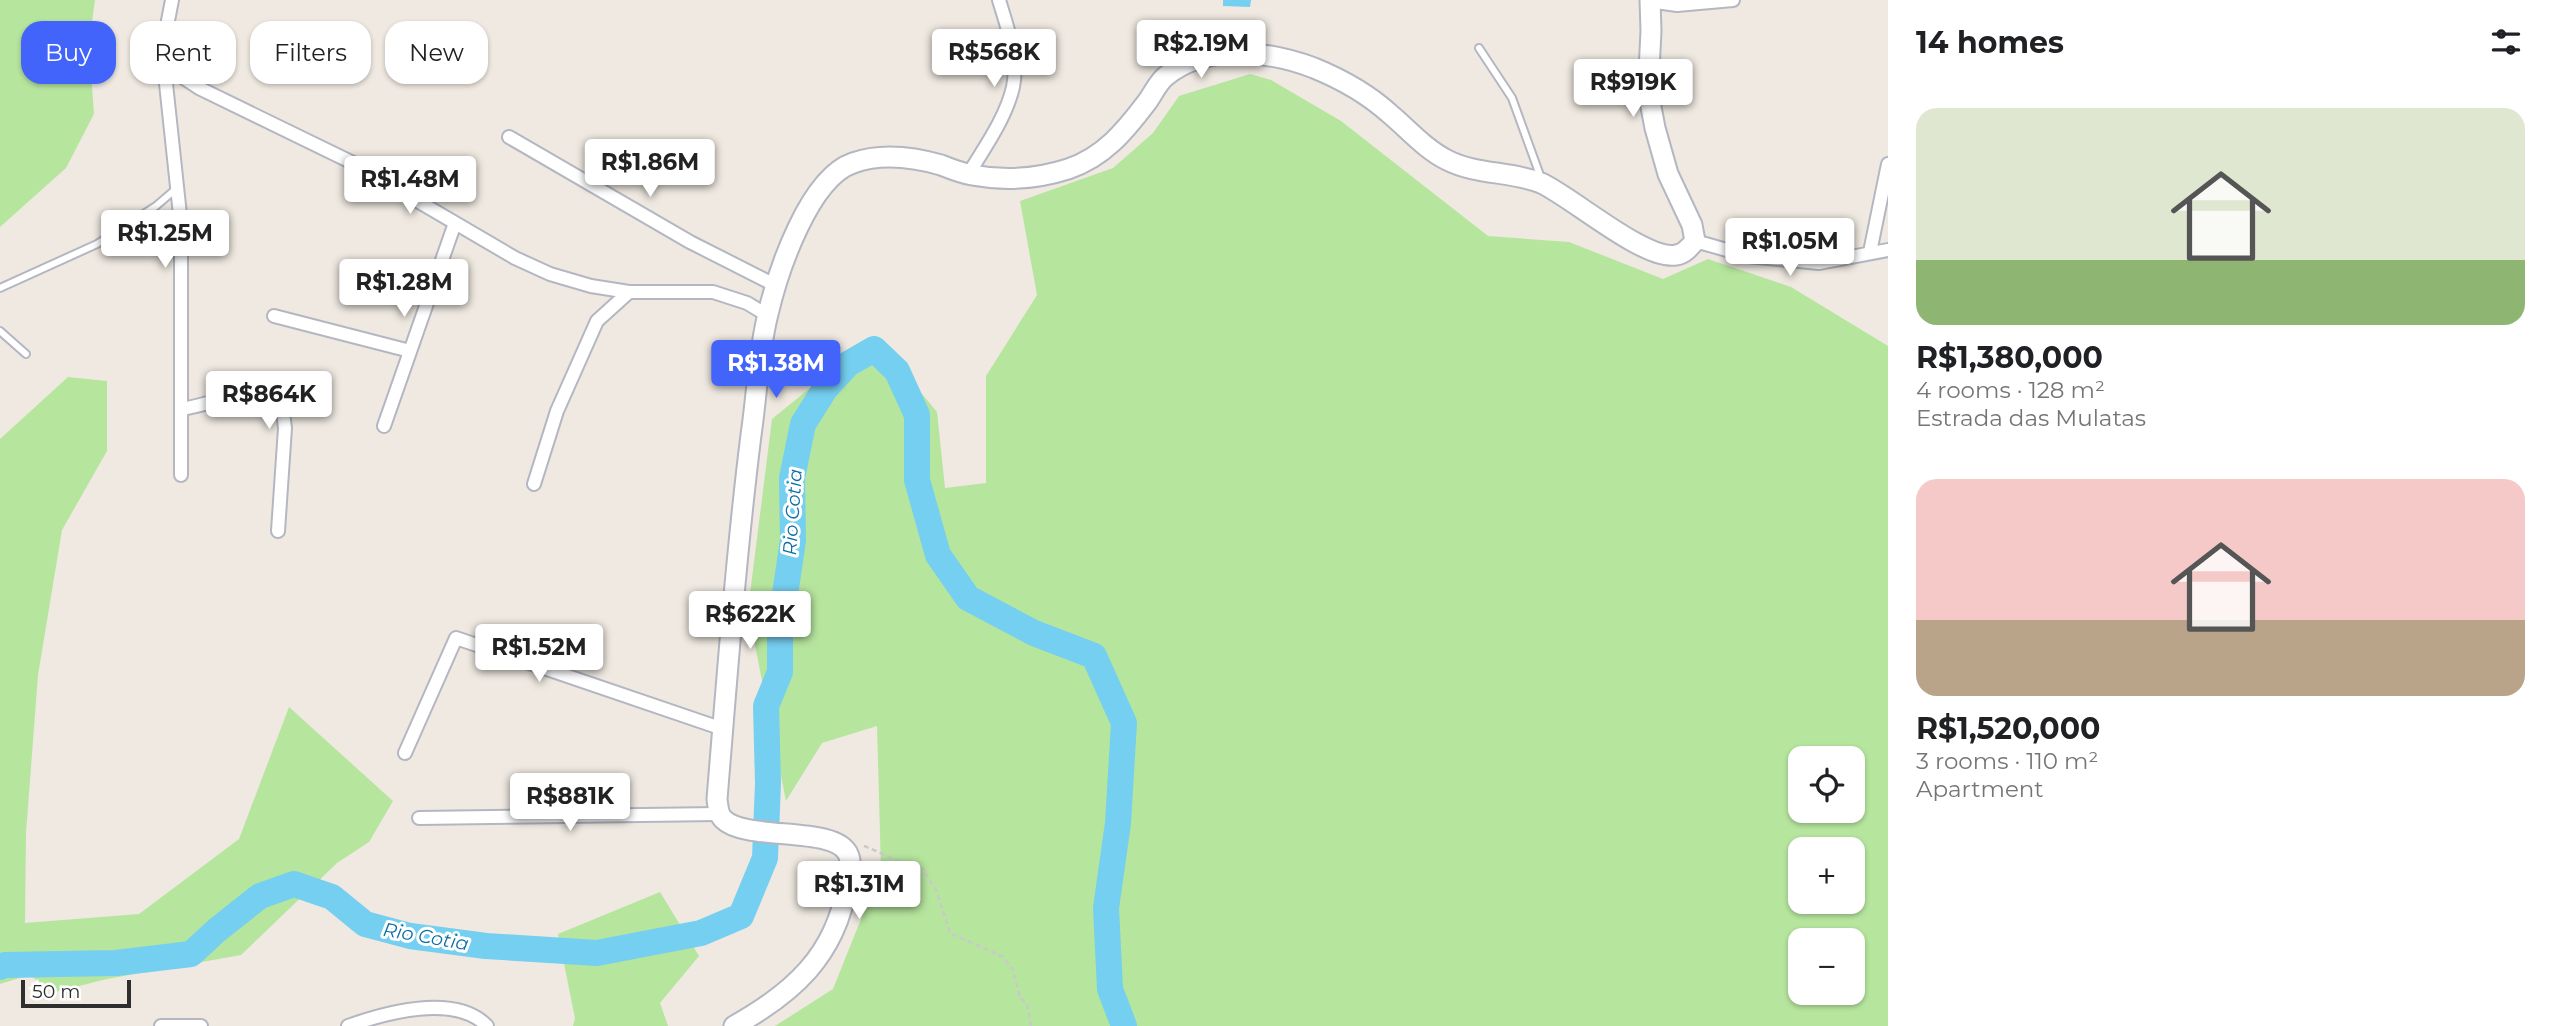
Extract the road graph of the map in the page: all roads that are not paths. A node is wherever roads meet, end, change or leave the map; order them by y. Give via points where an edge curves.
1 (172, 0) edge
2 (999, 0) edge
3 (1733, 0) edge
4 (1650, 1) edge
5 (168, 21) edge
6 (1479, 48) dead end
7 (166, 84) edge
8 (193, 84) edge
9 (509, 137) dead end
10 (1888, 164) edge
11 (968, 175) junction
12 (1543, 184) junction
13 (178, 187) junction
14 (455, 223) junction
15 (1695, 241) junction
16 (1888, 250) edge
17 (1870, 252) junction
18 (777, 286) junction
19 (0, 288) edge
20 (629, 292) junction
21 (767, 315) junction
22 (274, 316) dead end
23 (0, 331) edge
24 (411, 351) junction
25 (26, 354) dead end
26 (182, 409) junction
27 (384, 426) dead end
28 (181, 475) dead end
29 (534, 484) dead end
30 (278, 531) dead end
31 (723, 729) junction
32 (405, 753) dead end
33 (719, 814) junction
34 (419, 818) dead end
35 (161, 1026) edge
36 (201, 1026) edge
37 (348, 1026) edge
38 (487, 1026) edge
39 (734, 1026) edge

1 - 5 street
2 - 11 street via 1010,37 1013,86
3 - 4 street via 1677,5
4 - 15 street via 1648,91 1668,174
6 - 12 lane via 1512,99
7 - 13 street
8 - 14 street via 351,162
9 - 18 street via 690,242
10 - 17 street
11 - 12 street via 1026,177 1074,167 1113,144 1164,77 1191,62 1244,53 1310,67 1336,78 1386,109 1449,162
11 - 18 street via 915,158 893,157 854,162 838,170 800,221
12 - 15 street via 1659,253 1675,256
13 - 19 lane via 97,244
13 - 26 street
14 - 20 street via 550,274
14 - 24 street
15 - 17 street via 1748,256 1819,263
16 - 17 street
18 - 21 street
20 - 21 street via 713,292
20 - 29 street via 597,321 556,411
21 - 31 street via 746,479
22 - 24 street
23 - 25 lane
24 - 27 street
26 - 28 street
26 - 30 street via 258,395 282,404 285,428
31 - 32 street via 456,638
31 - 33 street
33 - 34 street
33 - 39 street via 724,821 751,829 841,844 850,864 837,923 814,965 787,993
35 - 36 street
37 - 38 street via 390,1014 445,1008 464,1012

